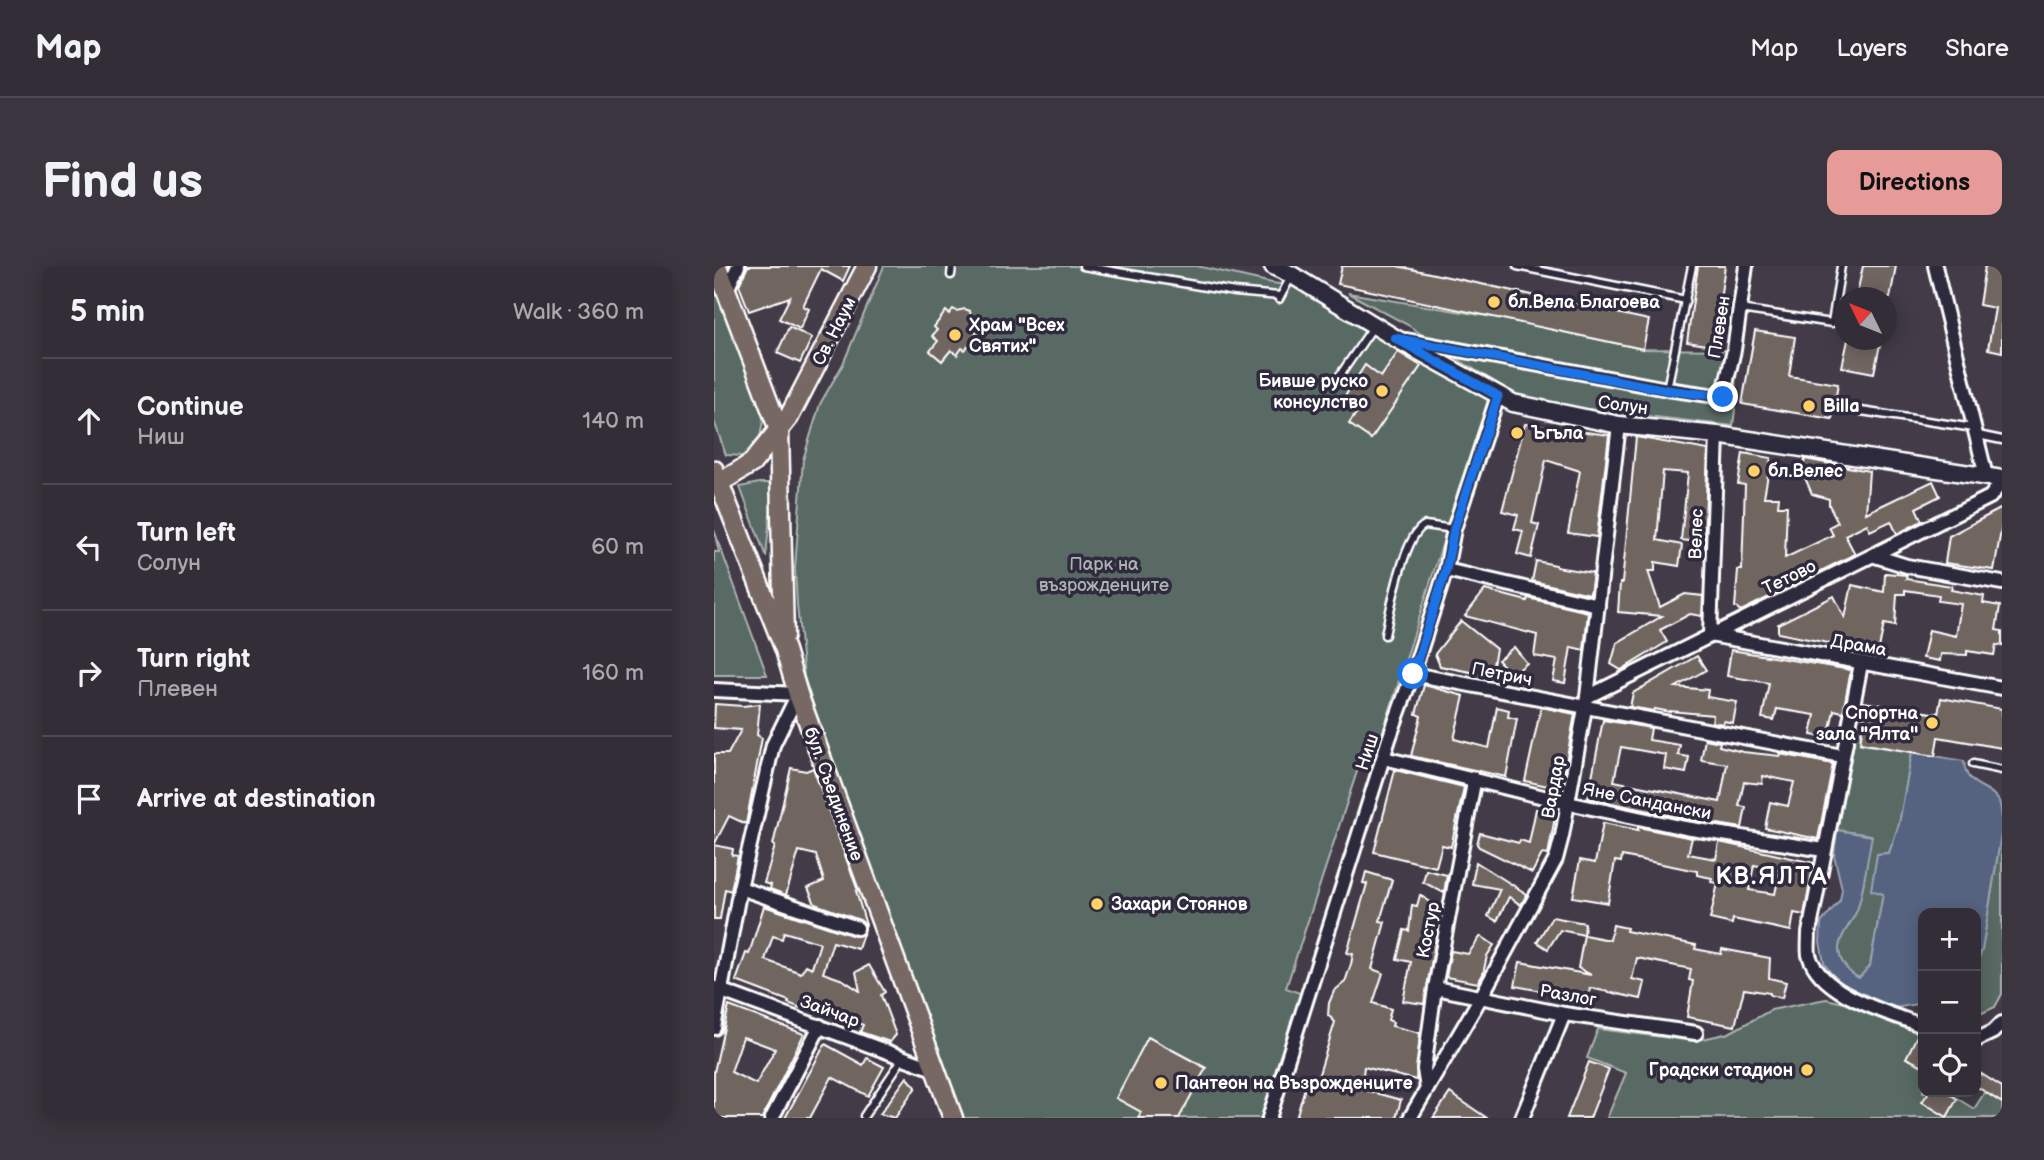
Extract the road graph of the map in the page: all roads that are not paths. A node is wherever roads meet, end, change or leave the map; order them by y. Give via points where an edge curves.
1 (717, 266) edge
2 (738, 266) edge
3 (867, 266) edge
4 (952, 266) edge
5 (1083, 266) edge
6 (1273, 266) edge
7 (1517, 266) edge
8 (1692, 266) edge
9 (1746, 266) edge
10 (1841, 266) edge
11 (1935, 266) edge
12 (1293, 270) edge
13 (951, 275) dead end
14 (726, 292) junction
15 (1686, 300) junction
16 (1740, 309) junction
17 (1374, 325) junction
18 (1395, 338) junction
19 (1338, 378) dead end
20 (1667, 390) junction
21 (1498, 396) junction
22 (1841, 408) dead end
23 (1619, 425) junction
24 (779, 430) junction
25 (1975, 431) junction
26 (1717, 435) junction
27 (2002, 440) edge
28 (716, 479) edge
29 (1997, 479) edge
30 (1454, 529) junction
31 (1875, 555) junction
32 (1446, 570) junction
33 (2002, 583) edge
34 (1598, 605) junction
35 (1385, 635) dead end
36 (1710, 635) junction
37 (785, 650) junction
38 (1861, 664) junction
39 (1413, 674) junction
40 (2002, 688) edge
41 (714, 690) edge
42 (798, 694) junction
43 (1585, 702) junction
44 (1842, 756) junction
45 (1384, 758) junction
46 (1973, 764) dead end
47 (2002, 770) edge
48 (1473, 778) junction
49 (1568, 803) junction
50 (1824, 850) junction
51 (740, 888) junction
52 (857, 928) dead end
53 (1435, 988) junction
54 (718, 989) edge
55 (1481, 997) junction
56 (1564, 1014) junction
57 (2002, 1023) edge
58 (1918, 1025) edge
59 (820, 1026) junction
60 (714, 1028) edge
61 (1696, 1033) dead end
62 (1981, 1038) edge
63 (904, 1058) junction
64 (934, 1069) junction
65 (1427, 1089) junction
66 (864, 1116) dead end
67 (772, 1118) edge
68 (953, 1118) edge
69 (1269, 1118) edge
70 (1410, 1118) edge
71 (1522, 1118) edge

1 - 14 main road
2 - 14 street
3 - 24 main road, Св. Наум via 802,396
4 - 13 lane
5 - 12 lane via 1279,298
6 - 12 street, Солун
7 - 15 lane
8 - 15 lane
9 - 16 street, Плевен
10 - 16 lane via 1832,323
11 - 25 street
12 - 17 street, Солун
14 - 24 main road
15 - 20 lane
16 - 20 street, Плевен via 1723,397
17 - 18 street, Солун
17 - 19 lane
18 - 20 street, Плевен
18 - 21 street, Солун
21 - 23 street, Солун via 1529,408
21 - 30 street, Ниш
22 - 25 lane
23 - 26 street, Солун
23 - 34 street, Вардар
24 - 28 main road, Св. Наум via 752,463
24 - 37 main road
25 - 27 lane
25 - 29 street
26 - 29 street, Солун
26 - 36 street, Велес
28 - 37 main road, бул. Съединение
29 - 31 street, Тетово via 1990,497
30 - 32 street, Ниш
30 - 35 lane via 1425,525 1413,533
31 - 33 street via 1907,566
31 - 36 street, Тетово
32 - 34 street
32 - 39 street, Ниш
34 - 43 street, Вардар
36 - 38 street, Драма
36 - 43 street, Тетово
37 - 42 main road, бул. Съединение
38 - 40 street, Драма
38 - 44 street
39 - 43 street, Петрич
39 - 45 street, Ниш
41 - 42 street
42 - 51 street via 773,746
42 - 64 main road, бул. Съединение
43 - 44 street, Петрич
43 - 49 street, Вардар
44 - 50 street
45 - 48 street, Яне Сандански
45 - 69 street, Ниш
46 - 47 lane
48 - 49 street, Яне Сандански
48 - 53 street, Костур
49 - 50 street, Яне Сандански
49 - 55 street, Вардар via 1556,859
50 - 58 street via 1809,933 1809,954 1816,968 1842,994
51 - 52 street
51 - 54 street
53 - 55 street, Разлог
53 - 65 street, Костур via 1424,1069
54 - 59 street, Зайчар
54 - 60 street
55 - 56 street, Разлог
55 - 65 street, Вардар
56 - 61 street, Разлог
56 - 71 street
57 - 62 street
59 - 63 street, Зайчар
59 - 67 street
63 - 64 street, Зайчар
63 - 66 lane
64 - 68 main road, бул. Съединение
65 - 70 street, Вардар

